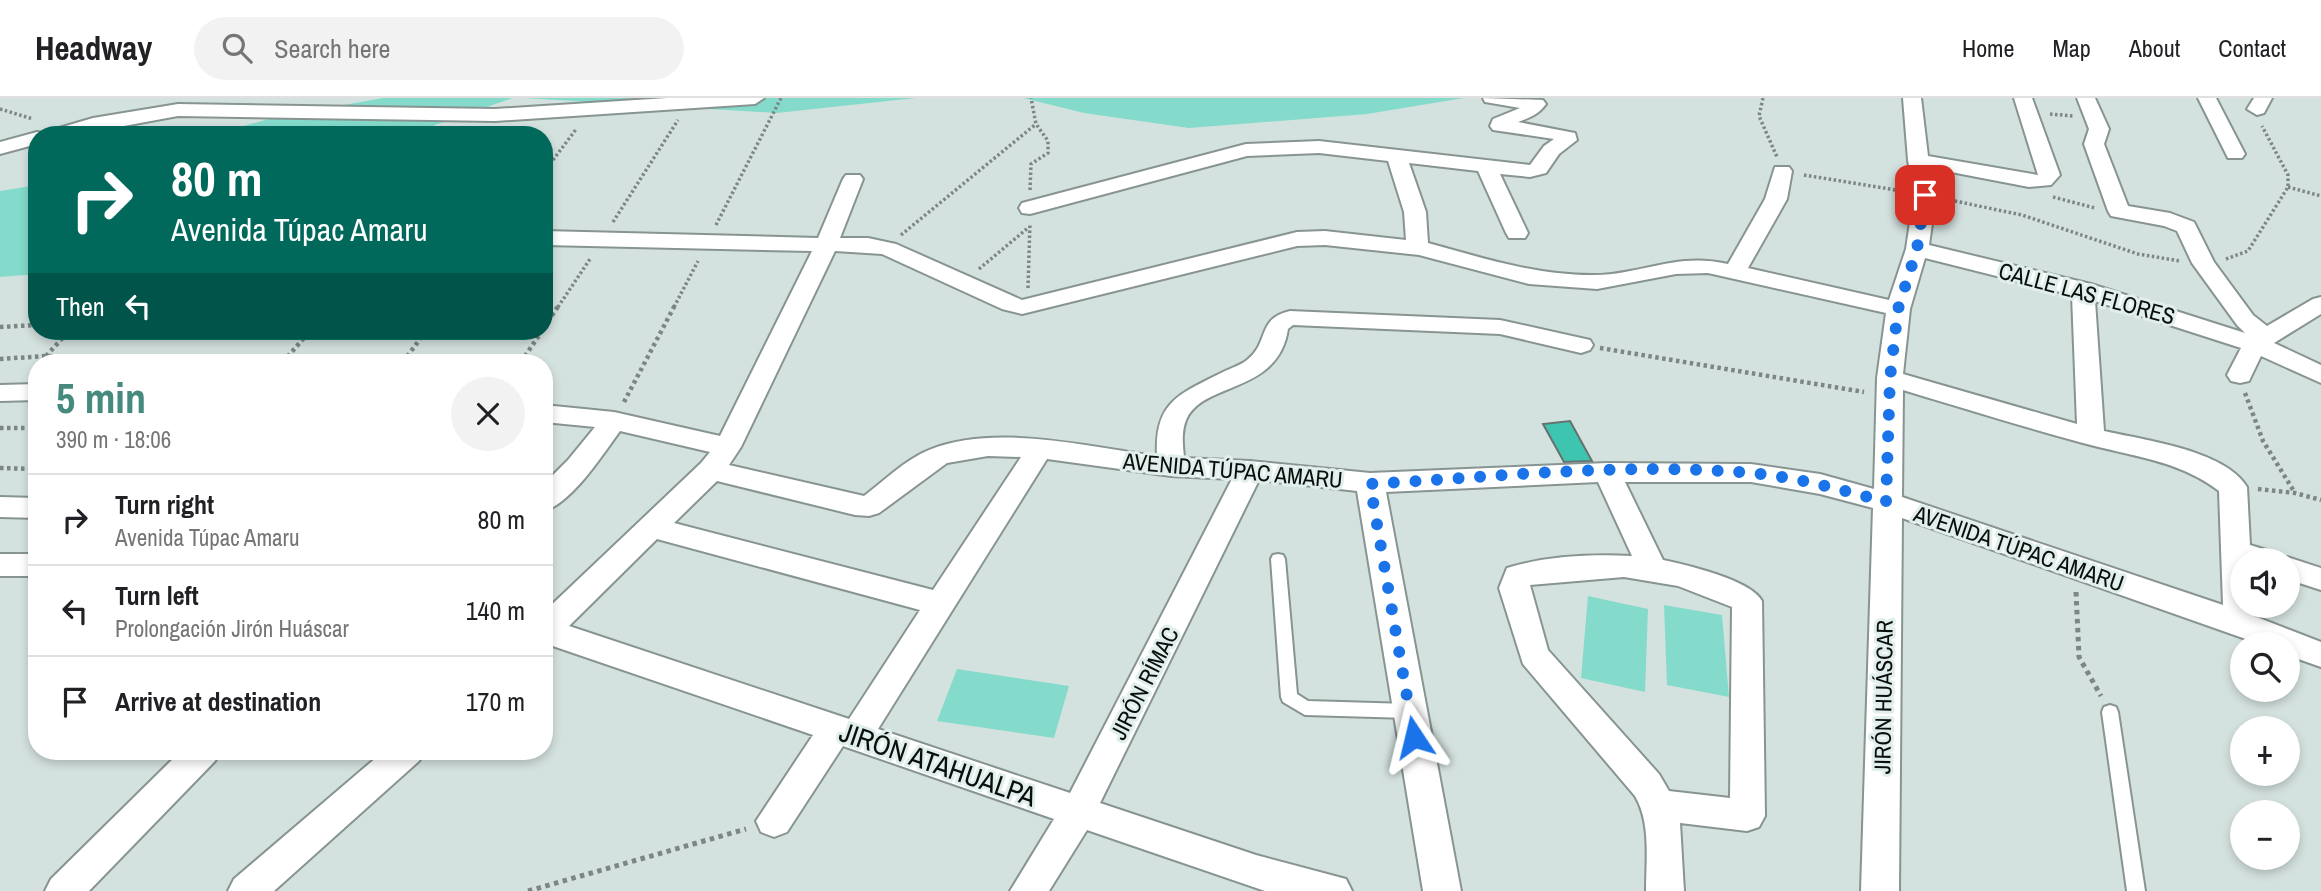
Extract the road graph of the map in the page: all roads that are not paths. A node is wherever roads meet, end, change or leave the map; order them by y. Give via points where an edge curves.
1 (152, 98) edge
2 (208, 98) edge
3 (755, 98) edge
4 (1492, 98) edge
5 (1912, 98) edge
6 (2087, 98) edge
7 (2207, 98) edge
8 (2025, 105) edge
9 (178, 110) junction
10 (114, 120) junction
11 (89, 126) edge
12 (28, 140) edge
13 (0, 148) edge
14 (1397, 154) junction
15 (2235, 154) dead end
16 (1918, 160) junction
17 (1486, 166) junction
18 (1782, 171) road end
19 (853, 178) dead end
20 (1030, 217) road end
21 (1517, 233) dead end
22 (553, 238) edge
23 (827, 244) junction
24 (1416, 248) junction
25 (1917, 249) junction
26 (1735, 271) junction
27 (2083, 289) junction
28 (2320, 304) edge
29 (1898, 309) junction
30 (2260, 340) junction
31 (1581, 345) road end
32 (2240, 375) road end
33 (2321, 375) edge
34 (1889, 387) junction
35 (28, 392) edge
36 (0, 393) edge
37 (553, 414) edge
38 (614, 421) junction
39 (2091, 436) junction
40 (727, 447) junction
41 (1040, 449) junction
42 (1171, 467) junction
43 (711, 470) junction
44 (1250, 470) junction
45 (1607, 472) junction
46 (1370, 484) junction
47 (553, 492) edge
48 (1886, 502) junction
49 (0, 507) edge
50 (28, 508) edge
51 (651, 527) junction
52 (2247, 548) edge
53 (1278, 559) dead end
54 (0, 565) edge
55 (28, 565) edge
56 (1652, 568) junction
57 (2300, 572) edge
58 (2321, 579) edge
59 (941, 604) junction
60 (2240, 618) edge
61 (553, 622) edge
62 (2239, 623) junction
63 (553, 634) edge
64 (2321, 655) edge
65 (1409, 711) junction
66 (2110, 712) road end
67 (846, 733) junction
68 (194, 760) edge
69 (397, 760) edge
70 (1660, 806) junction
71 (1079, 811) junction
72 (774, 821) road end
73 (1252, 881) edge
74 (64, 891) edge
75 (247, 891) edge
76 (1029, 891) edge
77 (1333, 891) edge
78 (1442, 891) edge
79 (1665, 891) edge
80 (1880, 891) edge
81 (2136, 891) edge

1 - 10 street
2 - 9 street
3 - 9 street via 495,116
4 - 17 street via 1536,104 1500,126 1568,137 1535,171
5 - 16 street, JIRÓN HUÁSCAR
6 - 30 street via 2099,129 2094,144 2119,211 2186,227 2203,263
7 - 15 street
8 - 16 street via 2050,175 2044,181
9 - 10 street
10 - 11 street
12 - 13 street
14 - 17 street
14 - 20 street via 1319,148 1245,150
14 - 24 street via 1399,172 1418,218
16 - 25 street, JIRÓN HUÁSCAR via 1925,195
17 - 21 street
18 - 26 street via 1776,199
19 - 23 street
22 - 23 street
23 - 24 street via 884,248 1010,304 1028,306 1297,239
23 - 40 street
24 - 26 street via 1529,277 1597,282 1676,267
25 - 27 street, CALLE LAS FLORES
25 - 29 street, JIRÓN HUÁSCAR
26 - 29 street
27 - 30 street, CALLE LAS FLORES
27 - 39 street
28 - 30 street
29 - 34 street, JIRÓN HUÁSCAR
30 - 32 street
30 - 33 street
31 - 42 street via 1500,327 1290,318 1276,329 1273,347 1256,366 1188,401 1175,414 1168,432
34 - 39 street
34 - 48 street, JIRÓN HUÁSCAR
35 - 36 street
37 - 38 street
38 - 40 street
38 - 47 street
39 - 52 street via 2193,462 2218,473 2233,487
40 - 43 street
41 - 42 street, AVENIDA TÚPAC AMARU
41 - 43 street, AVENIDA TÚPAC AMARU via 988,447 937,457 869,506
41 - 59 street
42 - 44 street, AVENIDA TÚPAC AMARU
43 - 51 street
44 - 46 street, AVENIDA TÚPAC AMARU
44 - 71 street, JIRÓN RÍMAC
45 - 46 street, AVENIDA TÚPAC AMARU
45 - 48 street, AVENIDA TÚPAC AMARU via 1751,473 1820,484
45 - 56 street
46 - 65 street
48 - 62 street, AVENIDA TÚPAC AMARU
48 - 80 street, JIRÓN HUÁSCAR
49 - 50 street
51 - 59 street
51 - 61 street
53 - 65 lane via 1289,697 1306,708
54 - 55 street
56 - 70 street via 1747,601 1749,622 1747,816
56 - 70 street via 1541,571 1518,576 1514,588 1534,655
57 - 58 street
59 - 67 street
60 - 62 street
62 - 64 street, AVENIDA TÚPAC AMARU
63 - 67 street, JIRÓN ATAHUALPA
65 - 78 street
66 - 81 lane
67 - 71 street, JIRÓN ATAHUALPA
67 - 72 street
68 - 74 street
69 - 75 street
70 - 79 street
71 - 73 street, JIRÓN ATAHUALPA
71 - 76 street, JIRÓN RÍMAC
73 - 77 street, JIRÓN ATAHUALPA

